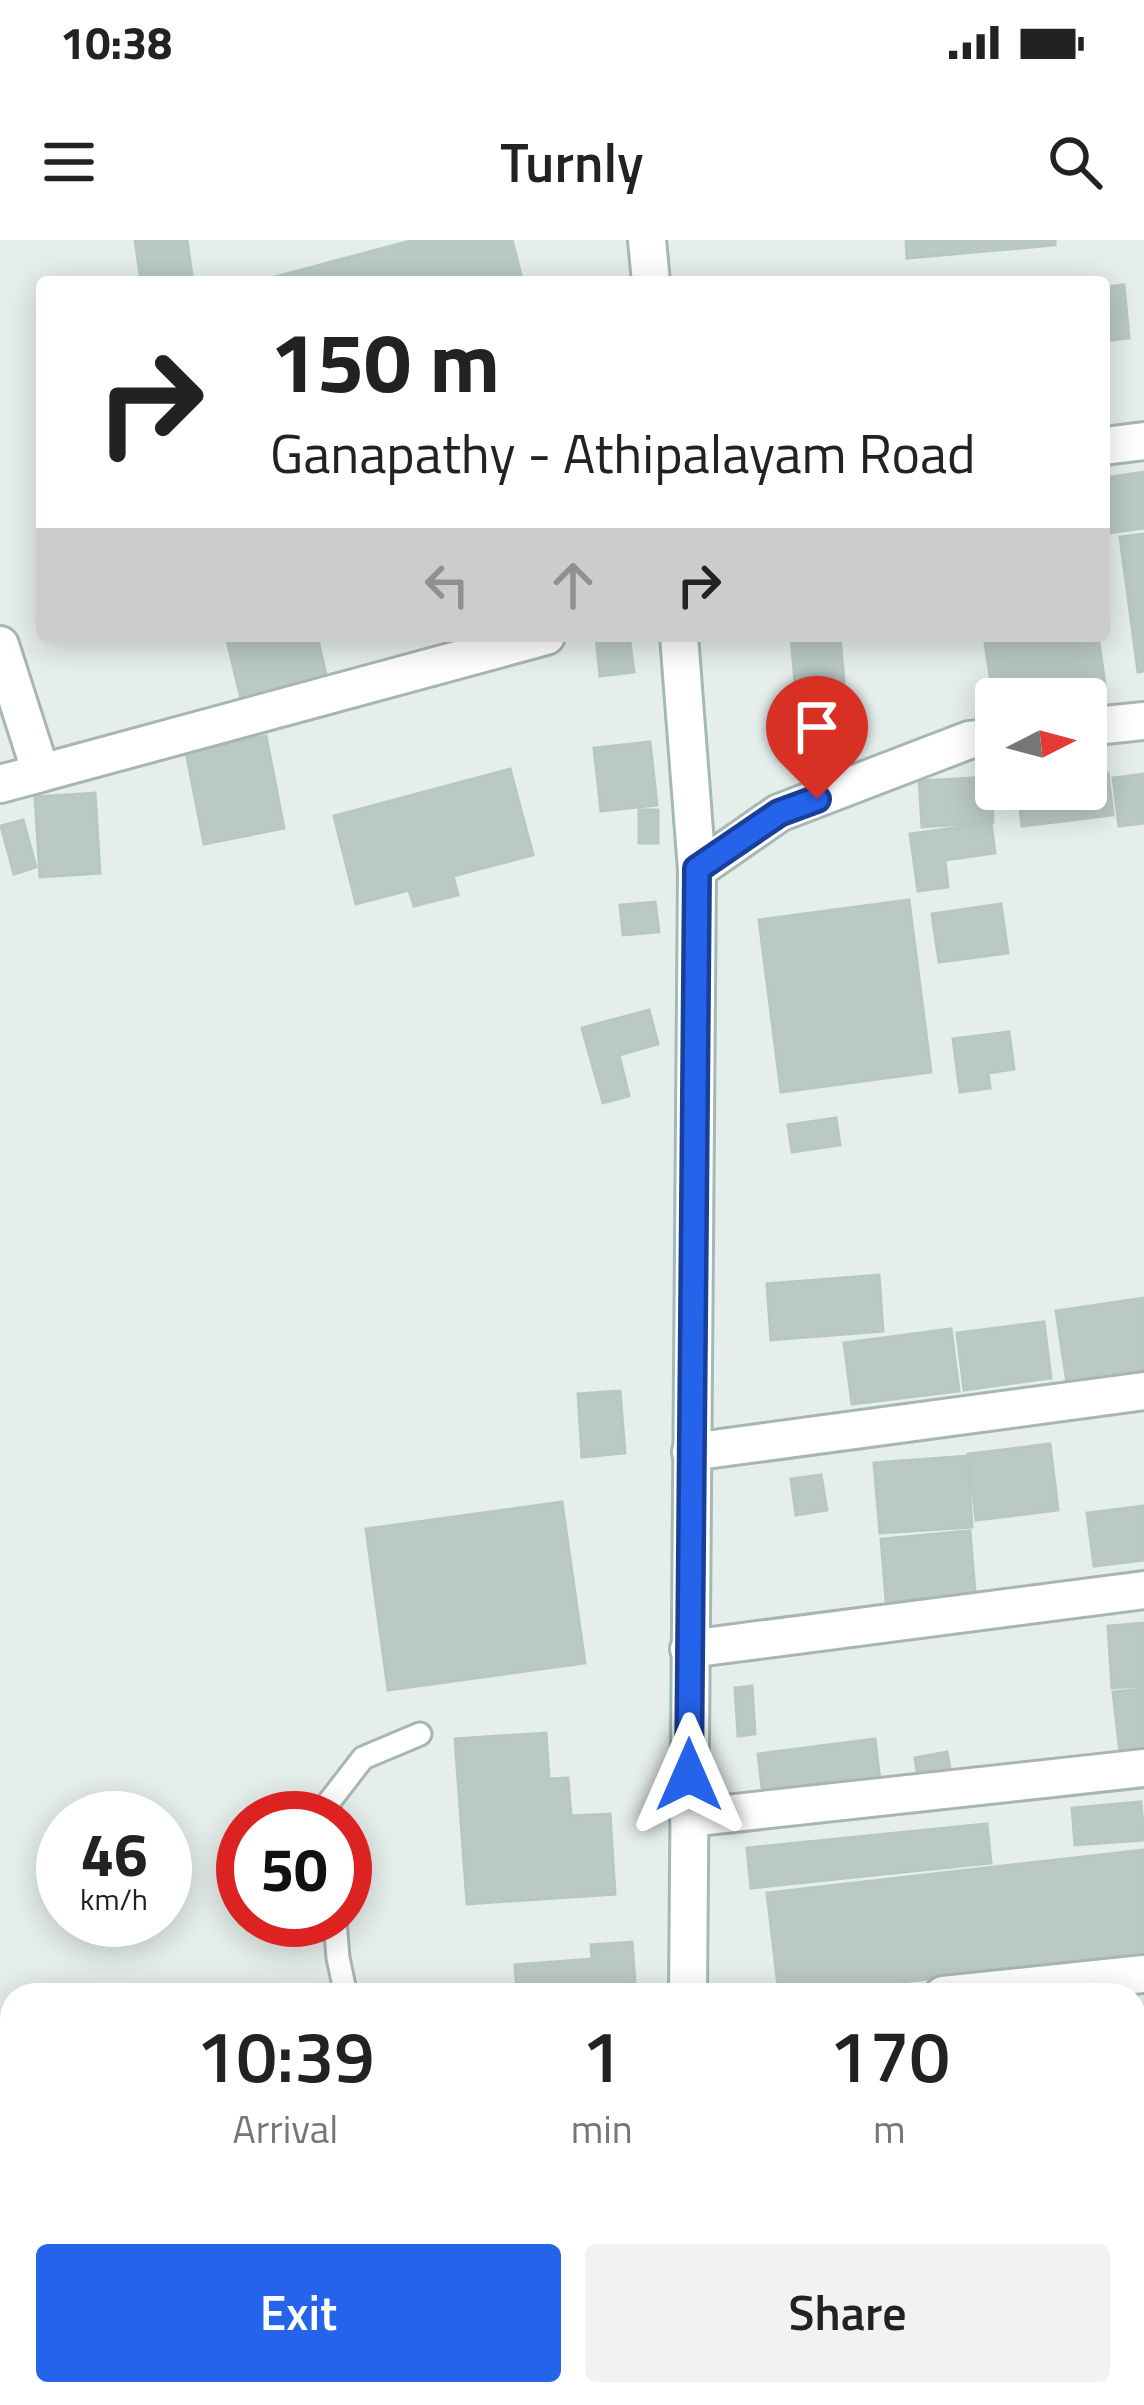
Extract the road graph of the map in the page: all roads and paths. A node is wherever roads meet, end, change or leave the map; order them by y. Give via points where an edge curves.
1 (647, 240) edge
2 (650, 276) edge
3 (1144, 441) edge
4 (1110, 445) edge
5 (524, 642) edge
6 (679, 642) edge
7 (0, 645) edge
8 (1144, 721) edge
9 (1107, 725) edge
10 (975, 739) edge
11 (41, 773) junction
12 (0, 784) edge
13 (697, 869) junction
14 (1144, 1391) edge
15 (691, 1452) junction
16 (1144, 1591) edge
17 (689, 1648) junction
18 (420, 1734) dead end
19 (1144, 1768) edge
20 (338, 1791) edge
21 (689, 1818) junction
22 (337, 1947) edge
23 (1144, 1973) edge
24 (343, 1983) edge
25 (688, 1983) edge
26 (1053, 1983) edge

1 - 2 street
3 - 4 street
5 - 11 street
6 - 13 street
7 - 11 street
8 - 9 street
10 - 13 street via 779,813
11 - 12 street
13 - 15 street
14 - 15 street
15 - 17 street
16 - 17 street
17 - 21 street
18 - 20 lane via 363,1758
19 - 21 street
21 - 25 street
22 - 24 lane
23 - 26 street

